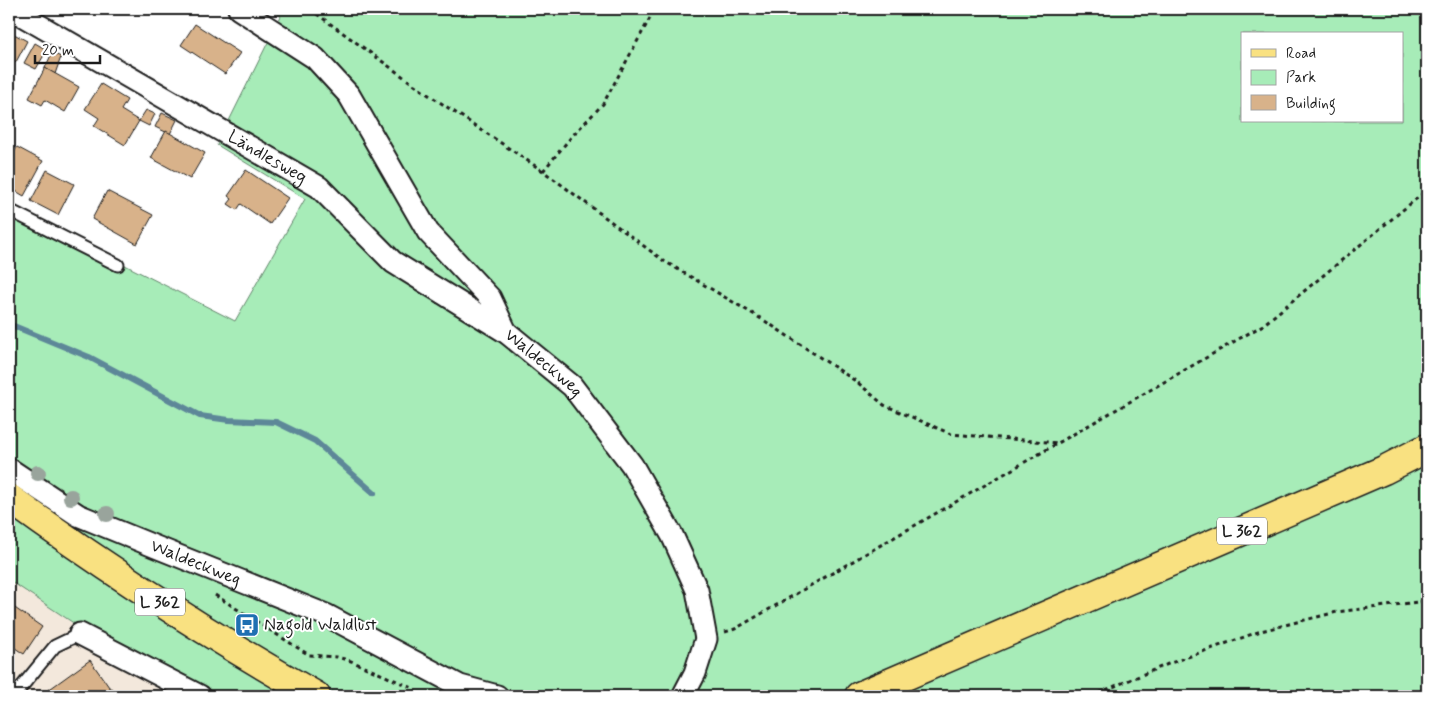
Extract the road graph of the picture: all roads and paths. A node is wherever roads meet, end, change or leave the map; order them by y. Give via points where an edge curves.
1 (10, 9) edge
2 (239, 9) edge
3 (310, 9) edge
4 (655, 9) edge
5 (543, 172) junction
6 (1427, 190) edge
7 (9, 210) edge
8 (118, 265) dead end
9 (506, 332) junction
10 (1059, 443) junction
11 (1427, 448) edge
12 (9, 469) edge
13 (9, 498) edge
14 (21, 509) edge
15 (210, 592) dead end
16 (1427, 601) edge
17 (80, 634) joint
18 (706, 639) junction
19 (421, 691) dead end
20 (14, 696) edge
21 (200, 696) edge
22 (316, 696) edge
23 (497, 696) edge
24 (683, 696) edge
25 (859, 696) edge
26 (1091, 696) edge

1 - 9 street, Ländlesweg via 319,187 393,262
2 - 9 street, Waldeckweg via 315,58 349,95 428,232 490,298
3 - 5 path
4 - 5 path via 603,104
5 - 10 path via 664,261 765,321 857,382 884,406 951,434
6 - 10 path via 1263,324
7 - 8 lane
9 - 18 street, Waldeckweg via 572,386 632,465 672,535 697,590
10 - 18 path via 735,629
11 - 25 main road, L 362 via 1384,470
12 - 23 street, Waldeckweg via 78,514 326,615 460,686
13 - 14 main road
14 - 22 main road, L 362 via 208,633
15 - 19 path via 309,655 351,661
16 - 26 path via 1337,612 1261,630
17 - 20 lane via 55,646
17 - 21 street
18 - 24 street, Waldeckweg via 695,673

